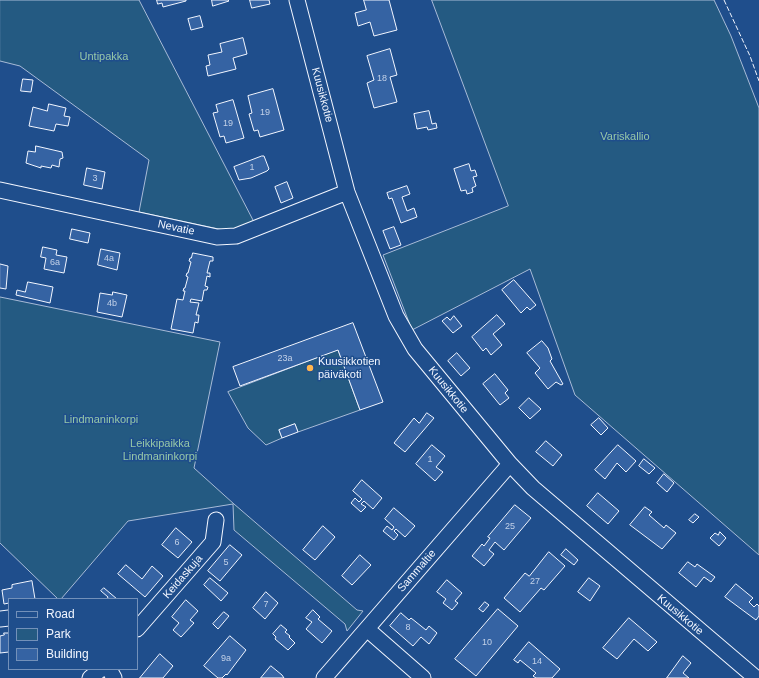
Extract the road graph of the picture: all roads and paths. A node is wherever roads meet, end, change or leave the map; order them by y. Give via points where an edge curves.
1 (297, 0) edge
2 (0, 190) edge
3 (348, 192) junction
4 (510, 464) junction
5 (216, 520) dead end
6 (138, 628) edge
7 (367, 629) junction
8 (100, 670) edge
9 (90, 678) edge
10 (324, 678) edge
11 (423, 678) edge
12 (756, 678) edge

1 - 3 street, Kuusikkotie
2 - 3 street, Nevatie via 217,238 236,236
3 - 4 street, Kuusikkotie via 384,289 404,332 415,349
4 - 7 street, Sammaltie
4 - 12 street, Kuusikkotie via 533,488
5 - 6 street, Keidaskuja via 213,542
7 - 10 street, Sammaltie
7 - 11 street
8 - 9 street

